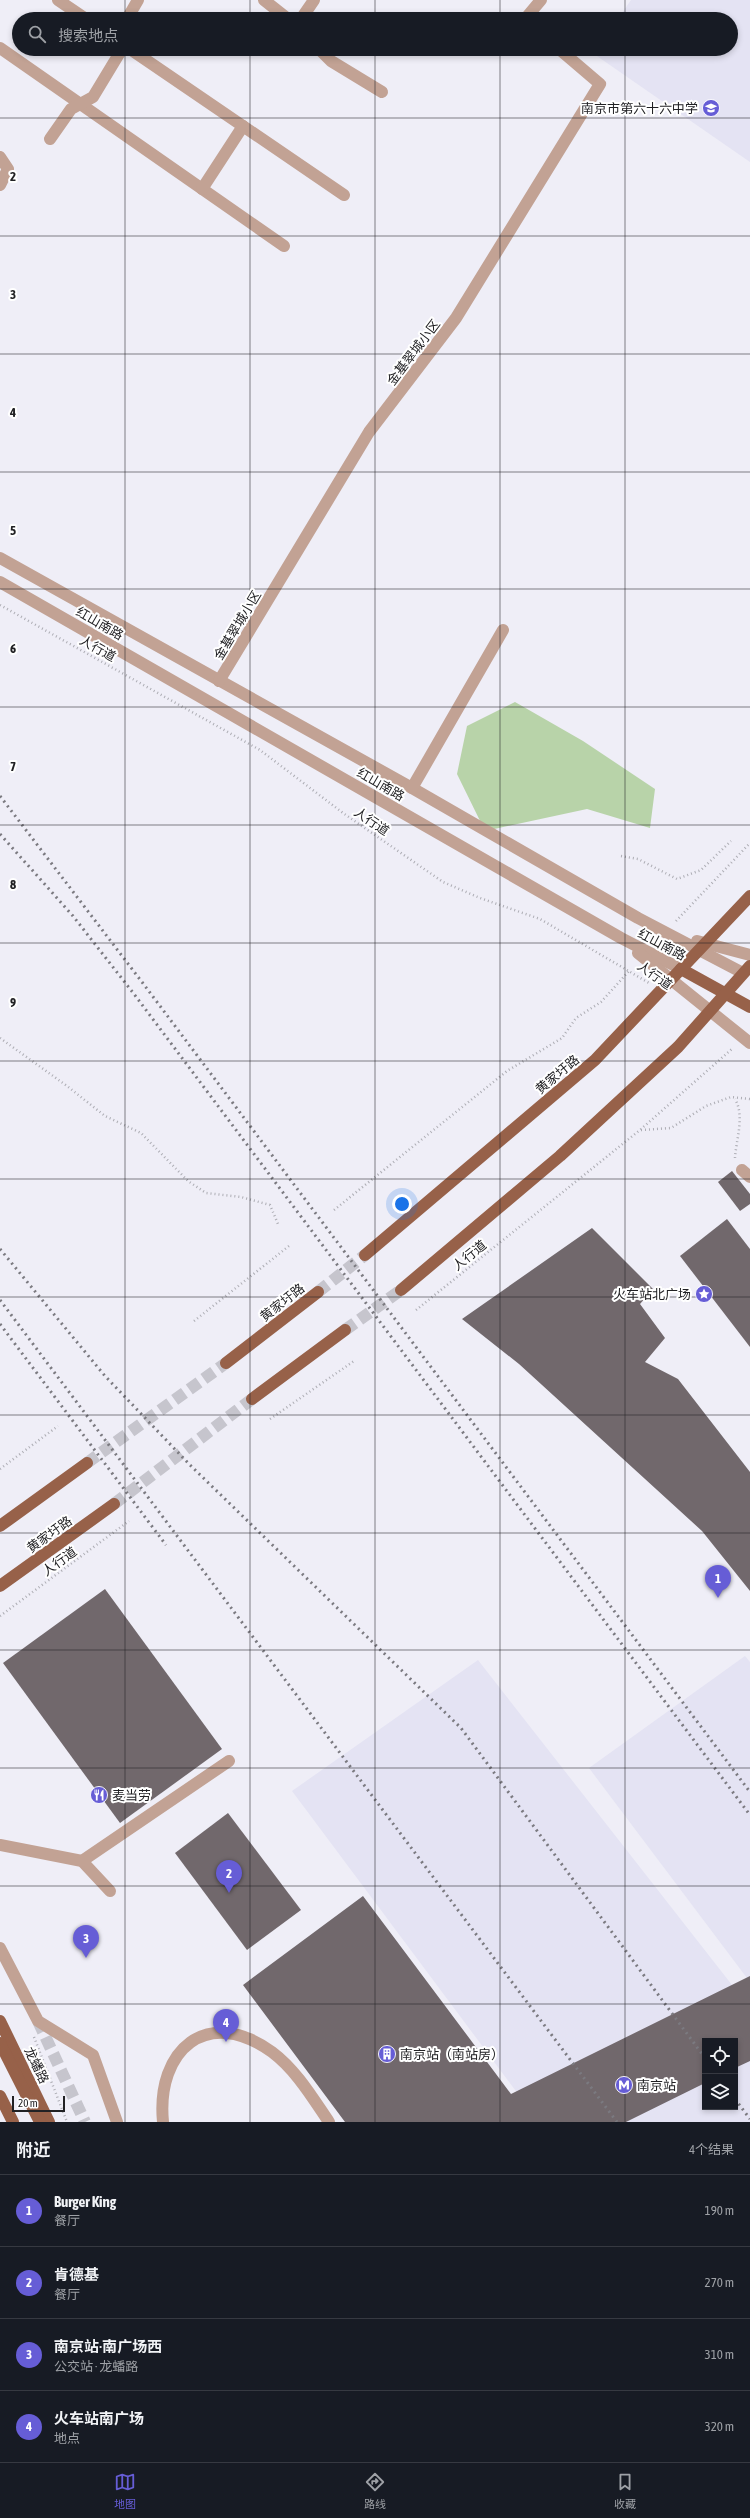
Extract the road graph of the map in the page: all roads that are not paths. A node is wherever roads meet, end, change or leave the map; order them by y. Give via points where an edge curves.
1 (58, 0) edge
2 (138, 0) edge
3 (264, 0) edge
4 (314, 0) edge
5 (541, 0) edge
6 (76, 12) edge
7 (132, 12) edge
8 (279, 12) edge
9 (306, 12) edge
10 (531, 12) edge
11 (0, 48) edge
12 (118, 56) edge
13 (140, 56) edge
14 (326, 56) edge
15 (567, 56) edge
16 (382, 92) dead end
17 (243, 126) junction
18 (50, 139) dead end
19 (0, 157) edge
20 (0, 185) edge
21 (202, 189) junction
22 (344, 195) dead end
23 (284, 246) dead end
24 (0, 558) edge
25 (0, 582) edge
26 (503, 630) dead end
27 (219, 681) junction
28 (412, 788) junction
29 (750, 896) edge
30 (621, 938) junction
31 (704, 946) junction
32 (750, 955) edge
33 (681, 969) junction
34 (748, 972) edge
35 (672, 980) junction
36 (725, 993) junction
37 (750, 1007) edge
38 (709, 1011) junction
39 (746, 1040) edge
40 (365, 1255) tunnel mouth
41 (401, 1290) tunnel mouth
42 (318, 1292) tunnel mouth
43 (345, 1330) tunnel mouth
44 (226, 1363) tunnel mouth
45 (252, 1399) tunnel mouth
46 (87, 1463) tunnel mouth
47 (114, 1504) tunnel mouth
48 (0, 1526) edge
49 (0, 1586) edge
50 (229, 1760) dead end
51 (0, 1845) edge
52 (82, 1861) junction
53 (110, 1891) dead end
54 (0, 1948) edge
55 (0, 2021) edge
56 (0, 2043) edge
57 (0, 2096) edge
58 (13, 2122) edge
59 (40, 2122) edge
60 (49, 2122) edge
61 (117, 2122) edge
62 (163, 2122) edge
63 (329, 2122) edge

1 - 6 street
2 - 7 street
3 - 8 street
4 - 9 street
5 - 10 street
11 - 21 street
12 - 18 street via 93,97 71,109
13 - 17 street
14 - 16 street
15 - 27 street, 金基翠城小区 via 600,84 456,318 370,432
17 - 21 street
17 - 22 street
19 - 20 street via 8,170
21 - 23 street
24 - 27 street, 红山南路
25 - 30 street, 红山南路
26 - 28 street
27 - 28 street, 红山南路
28 - 31 street, 红山南路 via 669,934
29 - 31 main road, 黄家圩路
30 - 33 street, 红山南路
30 - 35 street
31 - 32 street
31 - 33 main road, 黄家圩路
31 - 34 street, 红山南路
33 - 35 main road, 黄家圩路
33 - 36 main road, 红山南路
34 - 36 main road
35 - 38 street
35 - 40 main road, 黄家圩路 via 595,1060
36 - 37 main road, 红山南路
36 - 38 main road
38 - 39 street
38 - 41 main road via 678,1047 560,1156
42 - 44 main road, 黄家圩路
43 - 45 main road
46 - 48 main road
47 - 49 main road, 黄家圩路
50 - 52 street
51 - 52 street
52 - 53 street
54 - 61 street via 38,2021 93,2055
55 - 60 main road, 龙蟠路
56 - 59 main road, 龙蟠路
57 - 58 main road
62 - 63 street via 161,2101 164,2080 176,2056 190,2041 212,2034 229,2034 258,2044 287,2064

